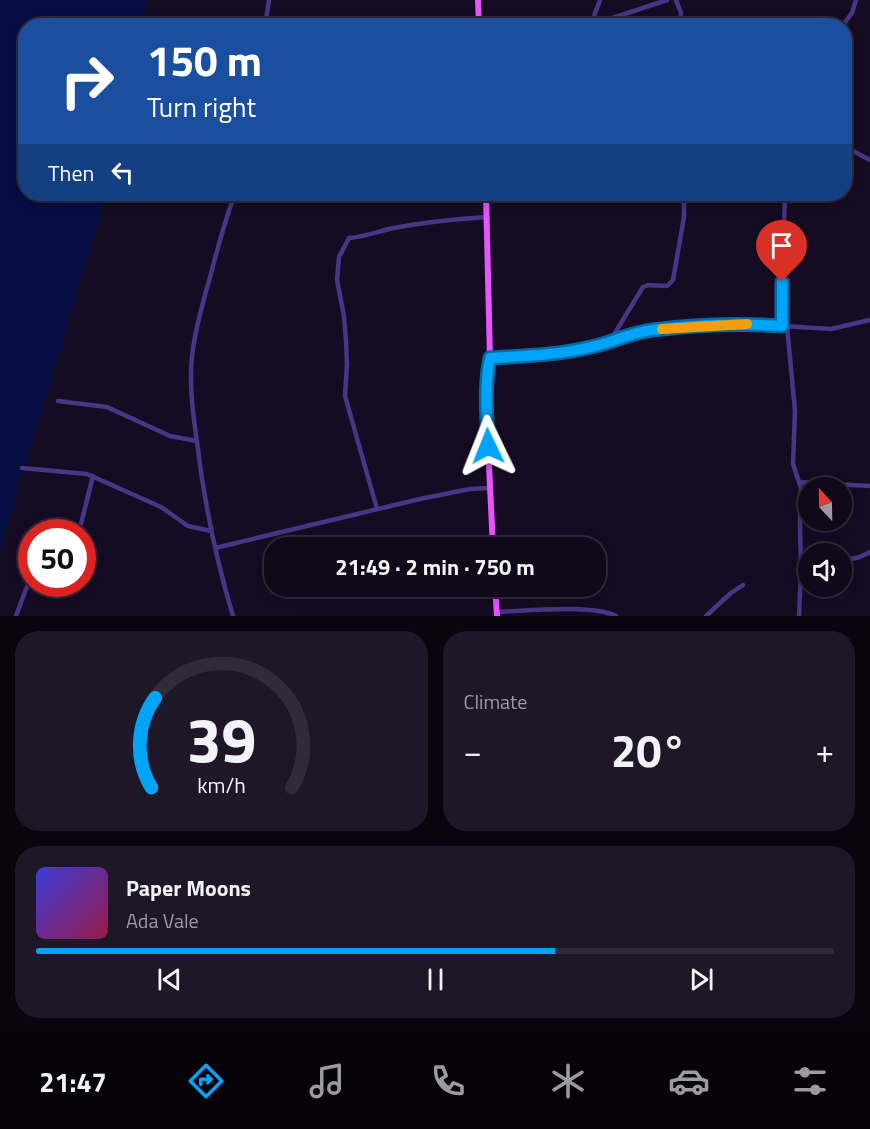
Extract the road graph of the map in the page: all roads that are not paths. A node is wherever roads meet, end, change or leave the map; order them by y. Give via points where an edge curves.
1 (269, 0) edge
2 (478, 0) edge
3 (600, 0) edge
4 (667, 0) edge
5 (676, 0) edge
6 (856, 0) edge
7 (266, 18) edge
8 (479, 18) edge
9 (593, 18) edge
10 (616, 18) edge
11 (681, 18) edge
12 (848, 18) edge
13 (852, 150) edge
14 (870, 160) edge
15 (232, 201) edge
16 (486, 201) edge
17 (684, 201) edge
18 (785, 201) edge
19 (487, 217) junction
20 (870, 320) edge
21 (784, 326) junction
22 (610, 341) junction
23 (490, 358) junction
24 (58, 401) dead end
25 (197, 441) junction
26 (22, 468) dead end
27 (93, 476) junction
28 (798, 479) edge
29 (852, 485) edge
30 (870, 486) edge
31 (490, 488) junction
32 (377, 509) junction
33 (82, 519) edge
34 (211, 531) junction
35 (492, 537) edge
36 (214, 548) junction
37 (870, 552) edge
38 (852, 559) edge
39 (743, 585) dead end
40 (23, 597) edge
41 (496, 597) edge
42 (800, 597) edge
43 (497, 614) edge
44 (16, 616) edge
45 (233, 616) edge
46 (616, 616) edge
47 (706, 616) edge
48 (799, 616) edge

1 - 7 street
2 - 8 main road
3 - 9 street
4 - 10 street
5 - 11 street
6 - 12 street
13 - 14 street
15 - 25 street via 192,356
16 - 19 main road
17 - 22 street via 673,280 667,286 643,287
18 - 21 street
19 - 23 main road
19 - 32 street via 417,224 349,238 339,257 337,285 344,316 347,365 345,396
20 - 21 street via 831,329
21 - 22 street via 750,324 652,330
21 - 28 street via 795,411 793,464
22 - 23 street via 573,351
23 - 31 main road via 486,403
24 - 25 street via 107,406 170,436
25 - 34 street
26 - 27 street
27 - 33 street
27 - 34 street via 161,507 188,526
29 - 30 street
31 - 32 street
31 - 35 main road
32 - 36 street
34 - 36 street
36 - 45 street
37 - 38 street
39 - 47 street
40 - 44 street
41 - 43 main road
42 - 48 street
43 - 46 street via 570,610

